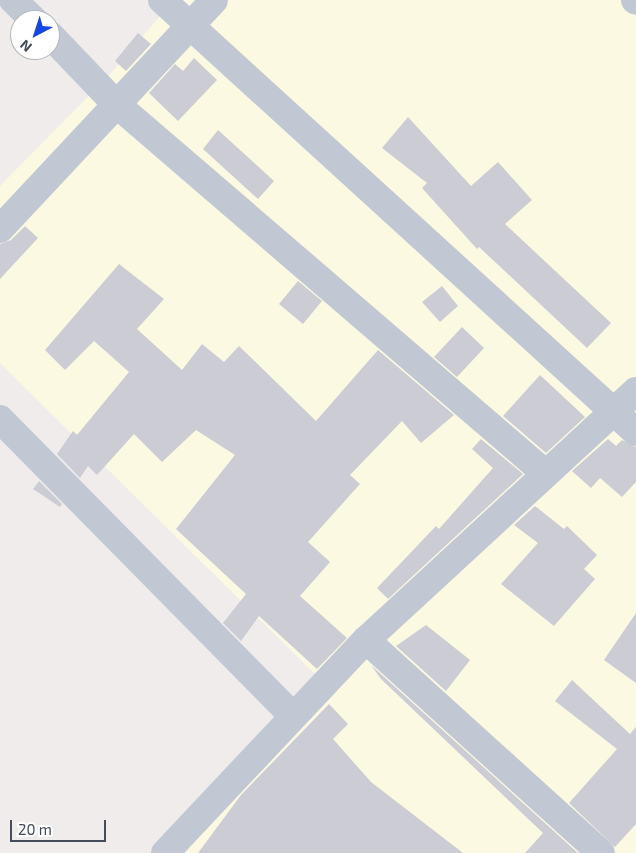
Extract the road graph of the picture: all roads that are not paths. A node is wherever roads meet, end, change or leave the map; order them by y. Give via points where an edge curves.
1 (13, 0) edge
2 (162, 0) edge
3 (214, 0) edge
4 (24, 10) edge
5 (193, 25) junction
6 (60, 46) edge
7 (115, 103) junction
8 (0, 229) edge
9 (636, 391) edge
10 (614, 412) junction
11 (0, 418) edge
12 (636, 432) edge
13 (545, 474) junction
14 (366, 640) junction
15 (294, 716) junction
16 (165, 853) edge
17 (601, 853) edge

1 - 4 street
2 - 5 street
3 - 5 street
5 - 7 street
5 - 10 street
6 - 7 street
7 - 8 street
7 - 13 street
9 - 10 street
10 - 12 street
10 - 13 street
11 - 15 street
13 - 14 street
14 - 15 street
14 - 17 street
15 - 16 street

